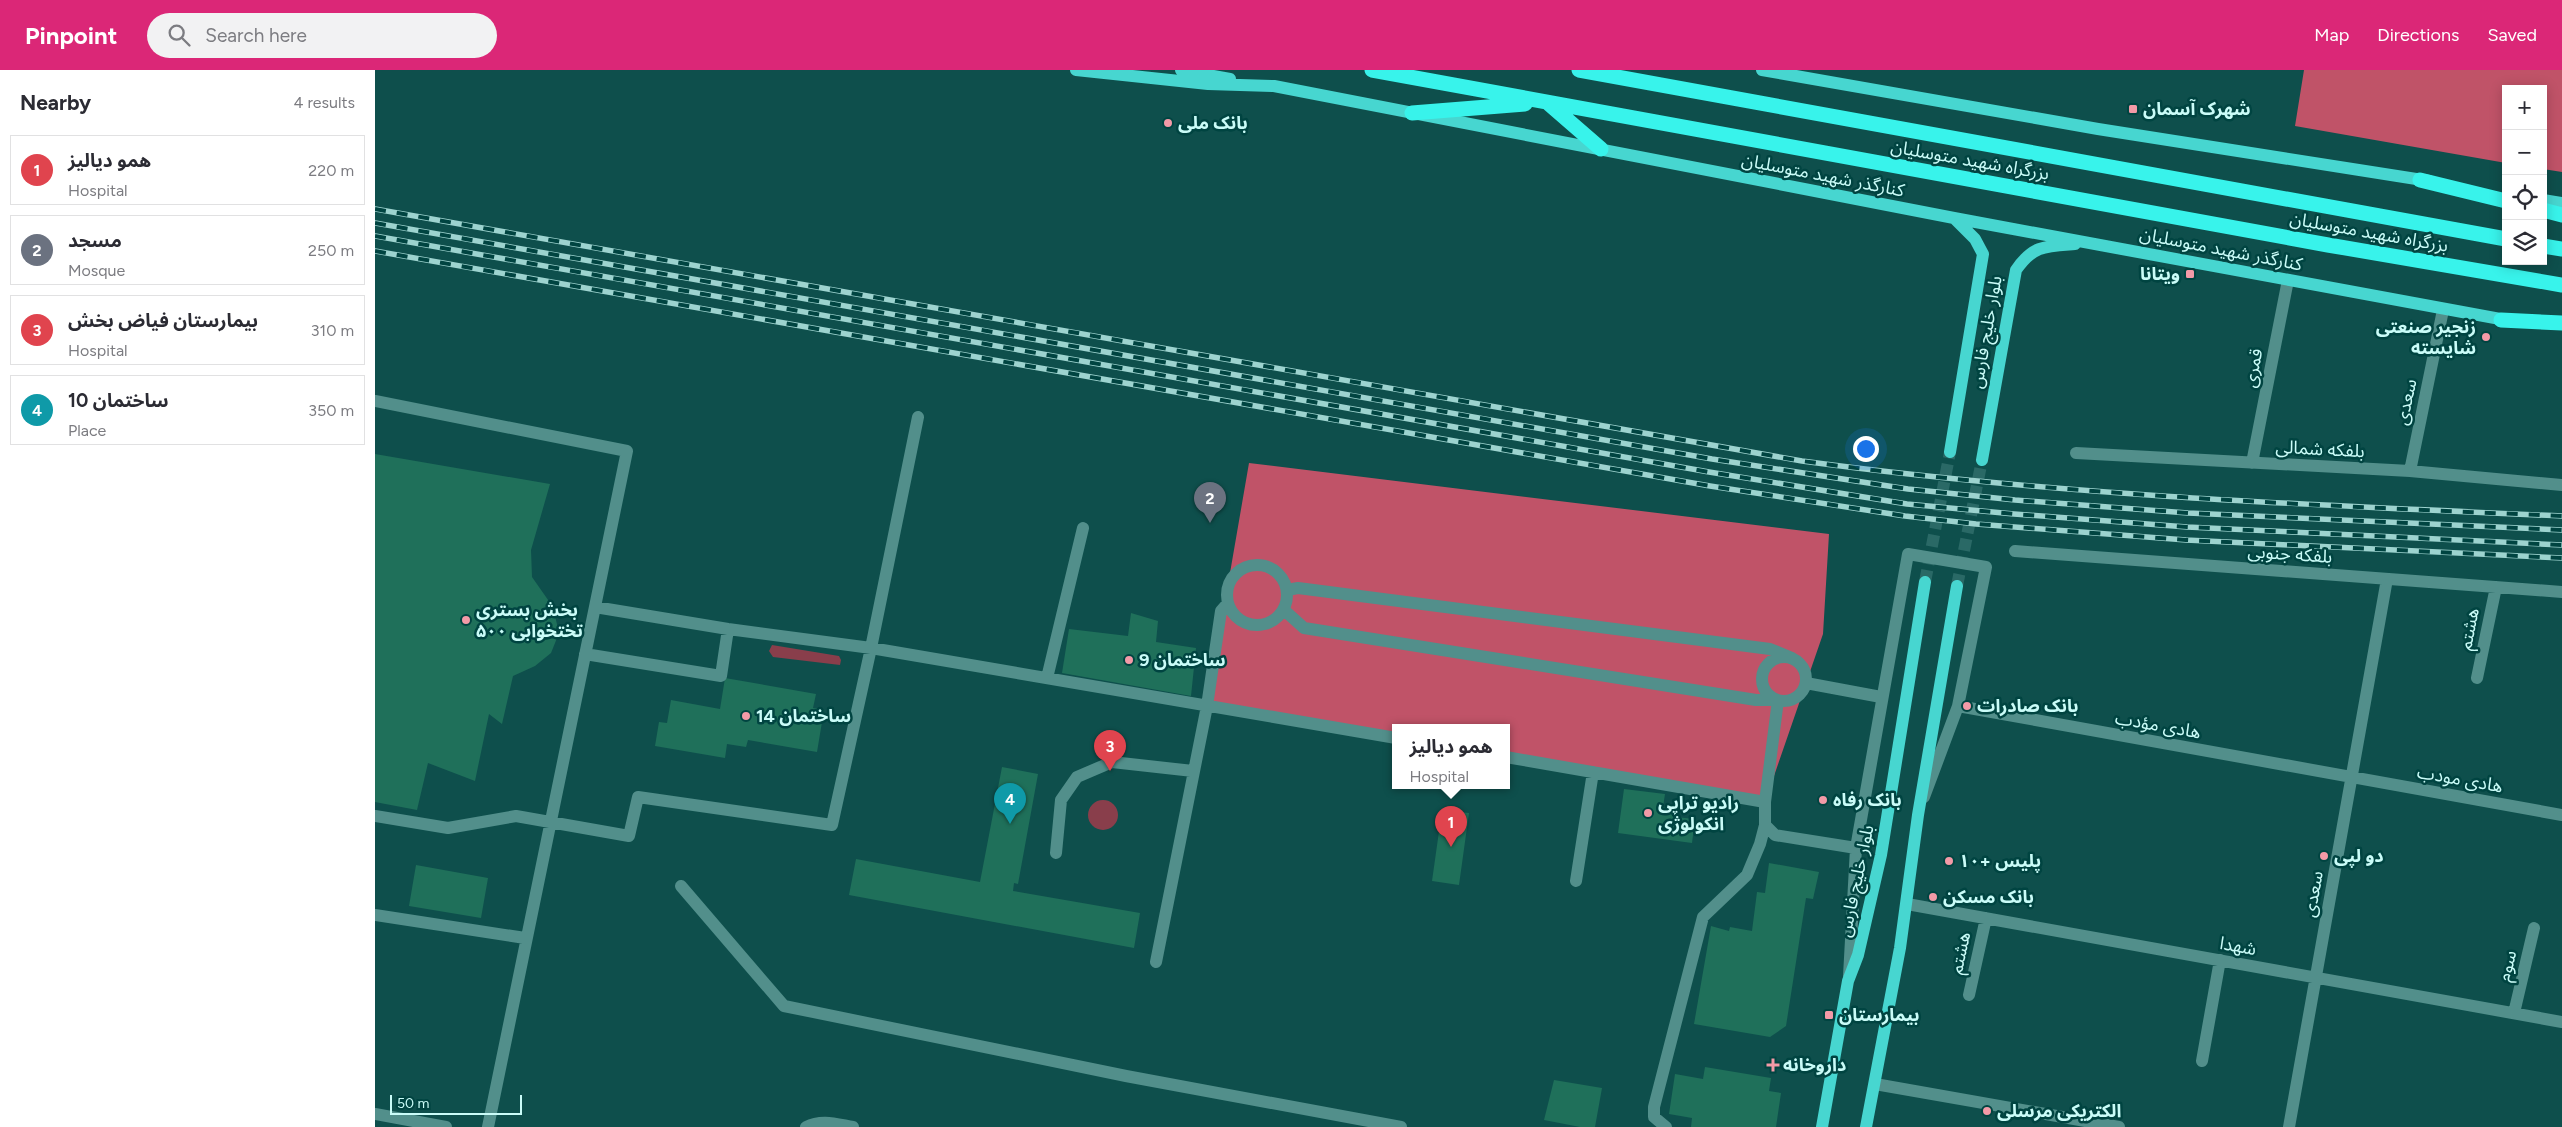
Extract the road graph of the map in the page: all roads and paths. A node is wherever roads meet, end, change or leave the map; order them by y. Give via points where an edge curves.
1 (1076, 70) edge
2 (1181, 70) edge
3 (1372, 70) edge
4 (1579, 70) edge
5 (1762, 70) edge
6 (1274, 86) junction
7 (1547, 102) junction
8 (1412, 113) junction
9 (1601, 149) junction
10 (2420, 180) junction
11 (2502, 193) edge
12 (2502, 200) edge
13 (2547, 201) edge
14 (2562, 204) edge
15 (2547, 211) edge
16 (2562, 215) edge
17 (1954, 218) junction
18 (2502, 238) edge
19 (2095, 242) junction
20 (2547, 247) edge
21 (2562, 249) edge
22 (2288, 280) junction
23 (2562, 285) edge
24 (2443, 310) junction
25 (2501, 320) junction
26 (2562, 323) edge
27 (2562, 330) edge
28 (375, 401) edge
29 (918, 418) dead end
30 (1950, 452) tunnel mouth
31 (2076, 453) dead end
32 (1982, 460) tunnel mouth
33 (2252, 463) junction
34 (2410, 471) junction
35 (2562, 485) edge
36 (1083, 528) dead end
37 (2015, 551) dead end
38 (2387, 579) junction
39 (1925, 582) tunnel mouth
40 (1957, 586) tunnel mouth
41 (2495, 587) junction
42 (1287, 590) junction
43 (2562, 592) edge
44 (1228, 603) junction
45 (595, 607) junction
46 (1284, 610) junction
47 (728, 629) junction
48 (871, 648) junction
49 (585, 654) junction
50 (1792, 658) junction
51 (1047, 678) junction
52 (2477, 678) dead end
53 (1806, 683) junction
54 (1881, 697) junction
55 (1778, 700) junction
56 (1207, 706) junction
57 (1958, 706) junction
58 (1392, 737) edge
59 (1510, 758) edge
60 (1193, 772) junction
61 (1593, 772) junction
62 (2352, 777) junction
63 (1765, 802) junction
64 (1917, 815) junction
65 (375, 816) edge
66 (2562, 816) edge
67 (549, 822) junction
68 (1765, 825) junction
69 (1856, 848) junction
70 (1056, 853) dead end
71 (1576, 881) dead end
72 (681, 886) dead end
73 (1907, 904) junction
74 (375, 915) edge
75 (1986, 918) junction
76 (2534, 928) dead end
77 (525, 938) junction
78 (2220, 960) junction
79 (1156, 962) dead end
80 (2316, 978) junction
81 (1848, 981) junction
82 (1969, 995) dead end
83 (2514, 1013) junction
84 (2562, 1022) edge
85 (2202, 1060) dead end
86 (1875, 1084) junction
87 (375, 1114) edge
88 (447, 1127) edge
89 (488, 1127) edge
90 (806, 1127) edge
91 (853, 1127) edge
92 (1401, 1127) edge
93 (1666, 1127) edge
94 (1822, 1127) edge
95 (1865, 1127) edge
96 (2119, 1127) edge
97 (2289, 1127) edge

1 - 6 main road, کنارگذر شهید متوسلیان via 1208,84
2 - 6 main road
3 - 7 highway, بزرگراه شهید متوسلیان
4 - 18 highway, بزرگراه شهید متوسلیان
5 - 10 main road via 2097,129
6 - 8 main road, کنارگذر شهید متوسلیان
7 - 8 highway
7 - 9 highway
7 - 23 highway, بزرگراه شهید متوسلیان
8 - 9 main road, کنارگذر شهید متوسلیان
9 - 17 main road, کنارگذر شهید متوسلیان
10 - 11 main road
10 - 12 highway
13 - 14 main road
15 - 16 highway
17 - 19 main road, کنارگذر شهید متوسلیان
17 - 30 main road, بلوار خلیج فارس via 1975,239 1983,254
19 - 22 main road, کنارگذر شهید متوسلیان
19 - 32 main road, بلوار خلیج فارس via 2043,246 2025,256 2016,270
20 - 21 highway
22 - 24 main road, کنارگذر شهید متوسلیان
22 - 33 street, قمری
24 - 25 main road, کنارگذر شهید متوسلیان
24 - 34 street, سعدی
25 - 26 highway
25 - 27 main road, کنارگذر شهید متوسلیان
28 - 45 street via 627,451
29 - 48 street
31 - 33 street, بلفکه شمالی
33 - 34 street, بلفکه شمالی
34 - 35 street, بلفکه شمالی
36 - 51 street
37 - 38 street, بلفکه جنوبی
38 - 41 street, بلفکه جنوبی
38 - 62 street, سعدی
39 - 81 main road, بلوار خلیج فارس via 1881,855 1858,955
40 - 64 main road
41 - 43 street, بلفکه جنوبی
41 - 52 street, هشتم
42 - 44 street via 1278,573 1269,568 1250,566 1234,576 1229,584
42 - 46 street
42 - 50 street via 1298,588 1770,649
44 - 46 street via 1239,620 1259,626 1277,618
44 - 56 street via 1221,611
45 - 47 street
45 - 49 street
46 - 55 street via 1304,628 1756,700
47 - 48 street
47 - 49 street via 721,676
48 - 51 street
48 - 67 street via 831,825 638,798 629,836
49 - 67 street
50 - 53 street via 1804,668
50 - 55 street via 1772,660 1764,671 1765,691
51 - 56 street
53 - 54 street
53 - 55 street via 1798,696 1791,700
54 - 57 street via 1908,554 1986,567
54 - 69 street
55 - 63 street
56 - 58 street
56 - 60 street
57 - 62 street, هادی مؤدب
57 - 64 street
59 - 61 street
60 - 70 street via 1112,762 1077,777 1061,800
60 - 79 street
61 - 63 street
61 - 71 street
62 - 66 street, هادی مودب
62 - 80 street, سعدی
63 - 68 street
64 - 73 main road
65 - 67 street via 448,828 516,816
67 - 77 street
68 - 69 street via 1775,835
68 - 93 street via 1761,844 1747,875 1703,917 1653,1108 1654,1117
69 - 81 street
72 - 92 street via 784,1006 1126,1076
73 - 75 street, شهدا
73 - 86 main road
74 - 77 street
75 - 78 street, شهدا
75 - 82 street, هشتم
76 - 83 street, سوم
77 - 89 street
78 - 80 street, شهدا
78 - 85 street
80 - 83 street, شهدا
80 - 97 street, سعدی
81 - 94 main road, بلوار خلیج فارس
83 - 84 street, شهدا
86 - 95 main road
86 - 96 street
87 - 88 street
90 - 91 street via 815,1122 826,1122

